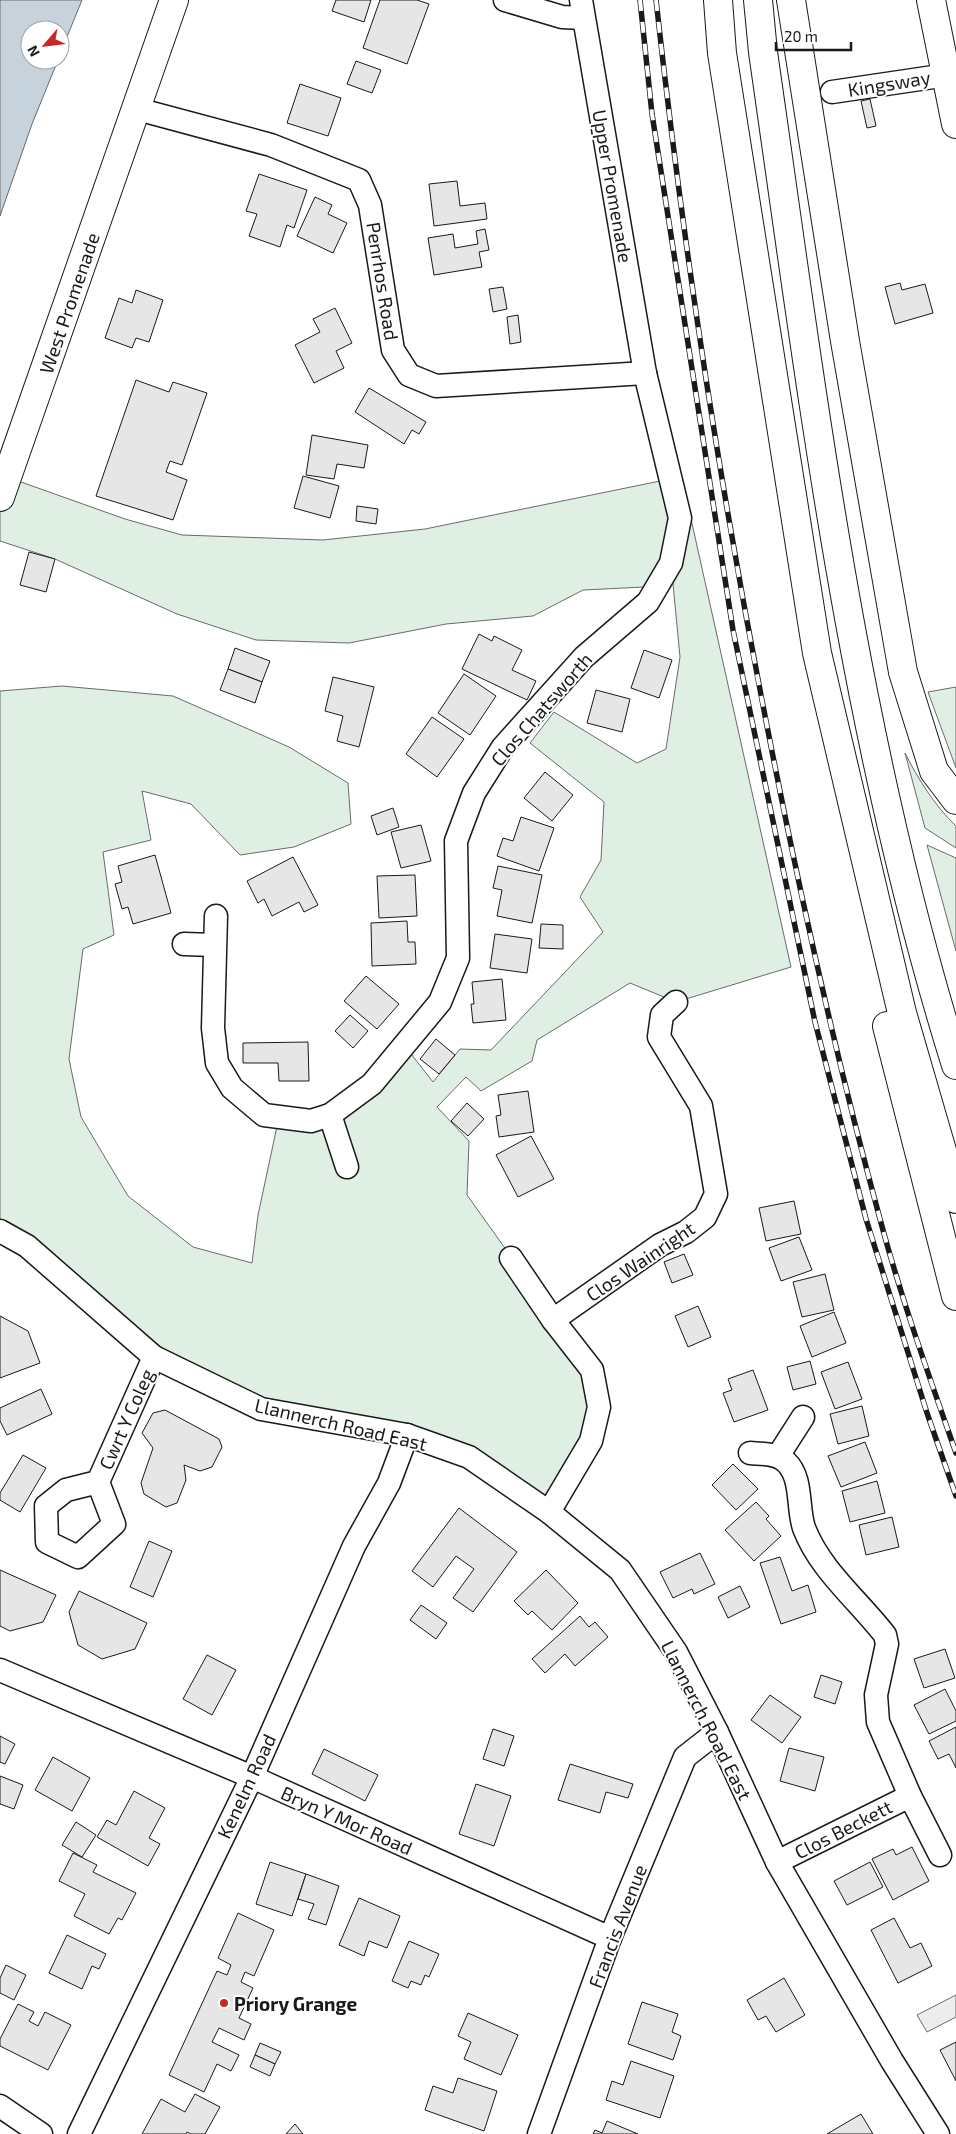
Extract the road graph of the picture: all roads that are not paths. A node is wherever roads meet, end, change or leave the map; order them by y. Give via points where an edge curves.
1 (174, 0) edge
2 (505, 0) edge
3 (718, 0) edge
4 (758, 0) edge
5 (791, 0) edge
6 (931, 0) edge
7 (582, 9) edge
8 (947, 75) junction
9 (832, 92) dead end
10 (137, 109) junction
11 (956, 124) edge
12 (645, 372) junction
13 (0, 496) edge
14 (817, 653) junction
15 (956, 800) edge
16 (216, 916) dead end
17 (184, 944) dead end
18 (214, 946) junction
19 (676, 1002) dead end
20 (956, 1065) edge
21 (330, 1115) junction
22 (347, 1167) dead end
23 (956, 1199) edge
24 (0, 1231) edge
25 (511, 1258) dead end
26 (956, 1296) edge
27 (553, 1320) junction
28 (154, 1357) junction
29 (803, 1417) dead end
30 (407, 1435) junction
31 (750, 1453) dead end
32 (778, 1456) junction
33 (98, 1482) dead end
34 (548, 1512) junction
35 (0, 1670) edge
36 (717, 1732) junction
37 (252, 1777) junction
38 (910, 1796) junction
39 (940, 1855) dead end
40 (777, 1862) junction
41 (610, 1938) junction
42 (0, 2106) edge
43 (41, 2134) edge
44 (79, 2134) edge
45 (538, 2134) edge
46 (938, 2134) edge

1 - 10 main road, West Promenade
2 - 7 street via 562,18
3 - 14 main road via 722,53
4 - 20 main road via 834,536 882,787 938,1008
5 - 15 main road via 845,341 903,672 934,771
6 - 8 main road
7 - 12 street, Upper Promenade
8 - 9 street, Kingsway
8 - 11 main road
10 - 12 street, Penrhos Road via 271,145 359,180 370,205 393,350 409,375 436,386
10 - 13 main road, West Promenade
12 - 21 street, Clos Chatsworth via 680,518 671,563 648,602 584,657 503,748 474,793 456,842 458,958 440,1002 372,1084
14 - 23 main road via 902,1013
14 - 26 main road via 887,1025
16 - 18 street, Clos Chatsworth
17 - 18 street
18 - 21 street, Clos Chatsworth via 213,1028 217,1063 232,1088 264,1115 311,1121
19 - 27 street, Clos Wainright via 662,1015 659,1037 701,1106 716,1194 705,1217 686,1232 660,1245
21 - 22 street
24 - 28 street, Llannerch Road East via 27,1246
25 - 27 street
27 - 34 street via 592,1370 598,1406 591,1441
28 - 30 street, Llannerch Road East via 261,1409
28 - 33 street, Cwrt Y Coleg
29 - 32 street
30 - 34 street, Llannerch Road East via 470,1457
30 - 37 street, Kenelm Road via 390,1483 354,1546
31 - 32 street
32 - 38 street, Clos Beckett via 788,1463 796,1481 804,1527 820,1559 885,1634 887,1644 876,1695 878,1722
34 - 36 street, Llannerch Road East via 620,1570 676,1652
35 - 37 street, Bryn Y Mor Road
36 - 40 street, Llannerch Road East
36 - 41 street, Francis Avenue via 685,1757
37 - 41 street, Bryn Y Mor Road
37 - 44 street, Kenelm Road
38 - 39 street, Clos Beckett
38 - 40 street, Clos Beckett
40 - 46 street, Llannerch Road East
41 - 45 street, Francis Avenue
42 - 43 street

